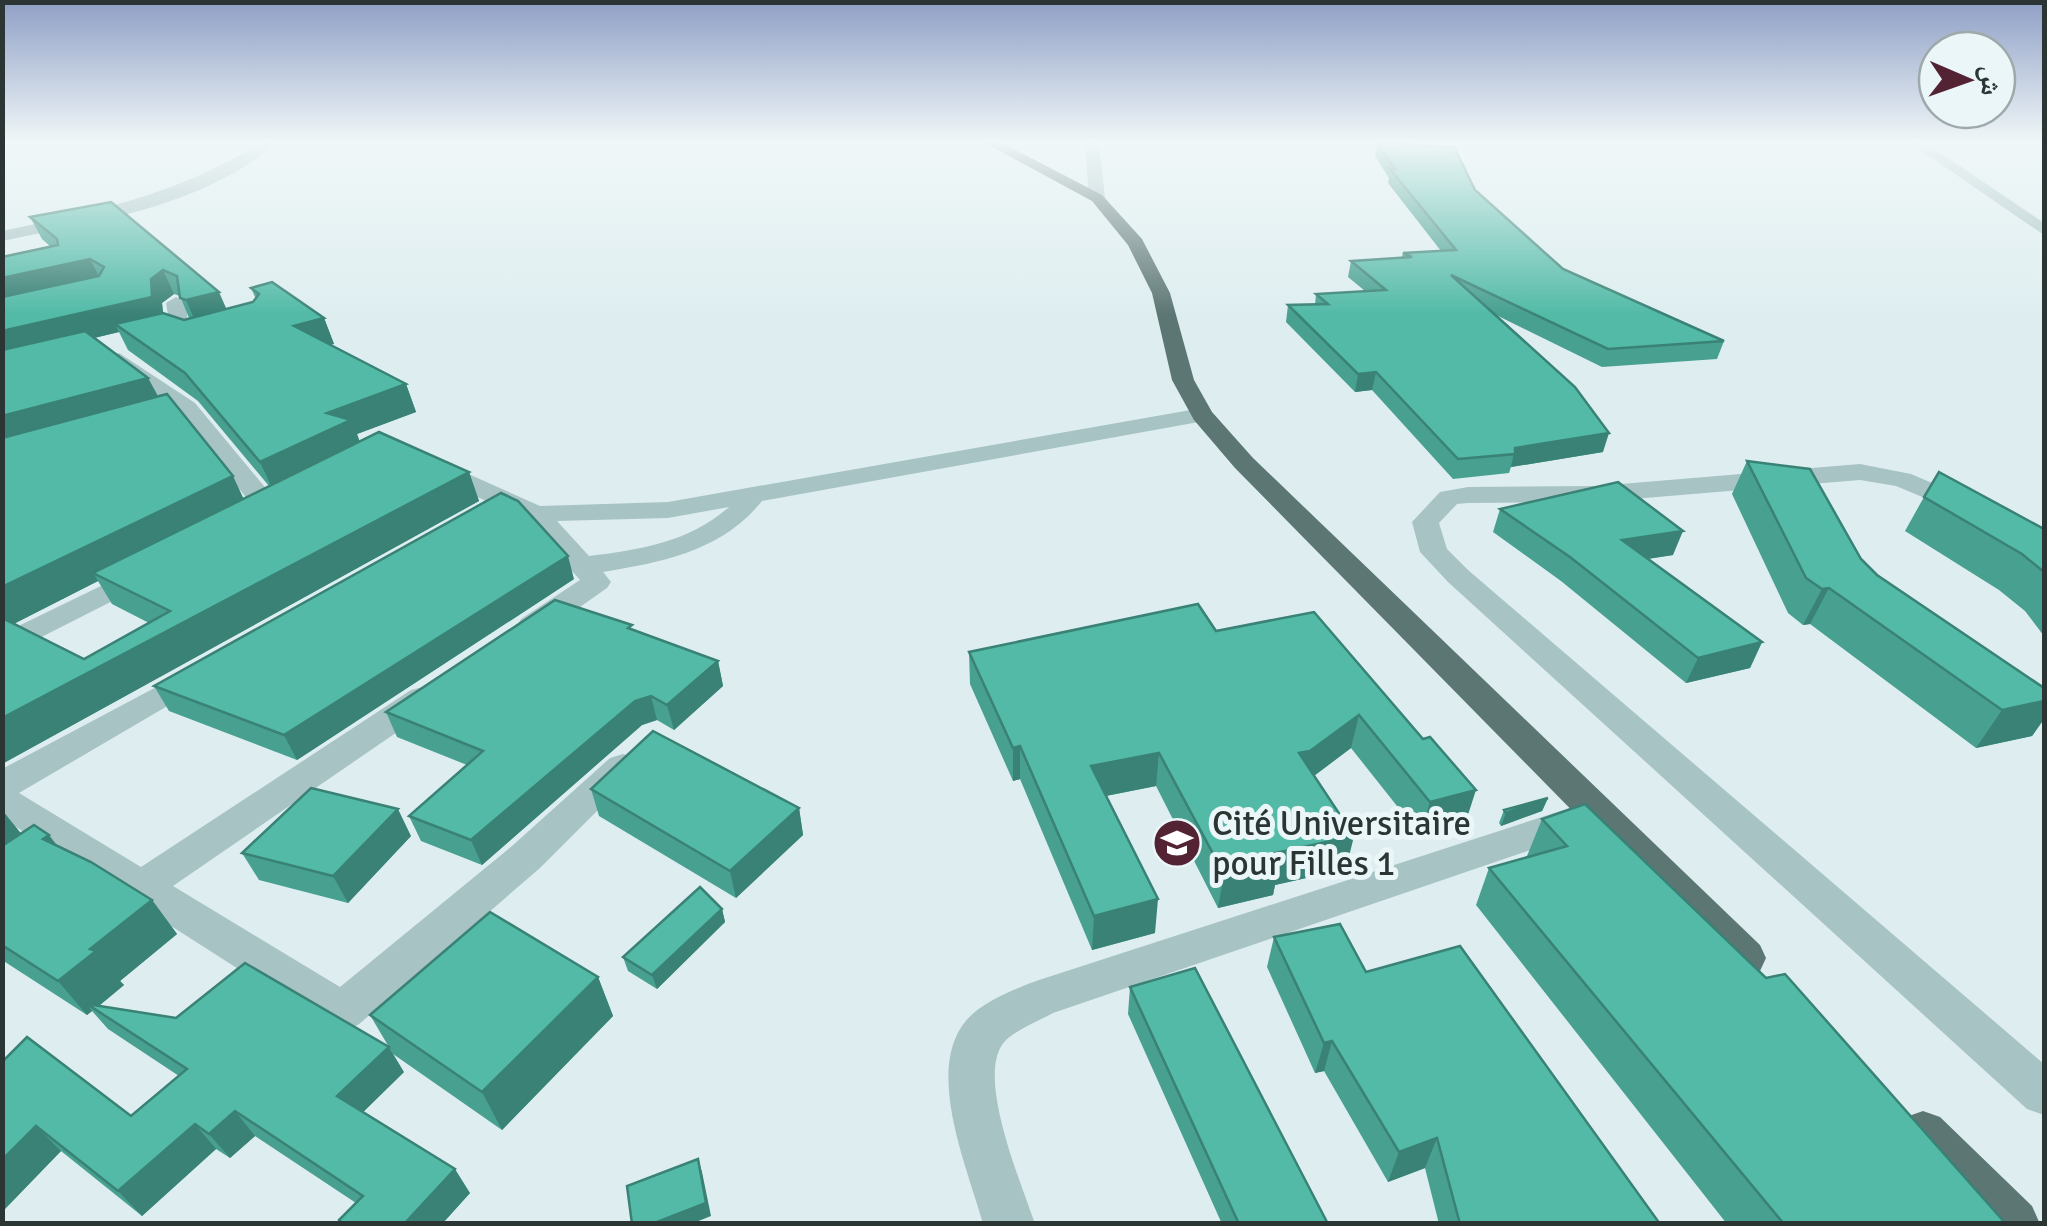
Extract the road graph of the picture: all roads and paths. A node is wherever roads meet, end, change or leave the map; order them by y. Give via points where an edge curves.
1 (154, 200) edge
2 (1099, 200) edge
3 (2000, 200) edge
4 (2044, 230) edge
5 (2, 236) edge
6 (176, 304) edge
7 (226, 328) edge
8 (120, 341) edge
9 (187, 408) junction
10 (1202, 414) junction
11 (150, 419) edge
12 (406, 455) edge
13 (751, 498) junction
14 (521, 508) junction
15 (269, 509) edge
16 (1985, 518) edge
17 (472, 520) edge
18 (169, 561) edge
19 (582, 566) junction
20 (2, 647) edge
21 (500, 648) edge
22 (218, 664) edge
23 (451, 680) edge
24 (642, 750) edge
25 (2, 786) edge
26 (2, 800) edge
27 (1598, 813) junction
28 (143, 886) junction
29 (1764, 977) edge
30 (2044, 1094) edge
31 (1903, 1114) edge
32 (1009, 1224) edge
33 (2014, 1224) edge

1 - 5 street
2 - 10 main road via 1136,243 1152,276 1183,380
3 - 4 street
6 - 7 street via 169,330 195,336
8 - 9 street via 101,345
9 - 11 street
9 - 15 street
10 - 13 street
10 - 27 main road via 1244,464
12 - 14 street
13 - 14 street via 668,510
13 - 19 street via 734,518 699,538
14 - 17 street
14 - 19 street
16 - 30 street via 1925,487 1860,472 1596,494 1468,495 1449,498 1425,522 1434,552 1458,576
18 - 20 street
19 - 21 street via 596,582
22 - 25 street
23 - 28 street
24 - 28 street via 342,1010
26 - 28 street via 46,844
27 - 29 main road
27 - 32 street via 1039,999 990,1026 970,1060 974,1110
31 - 33 main road

